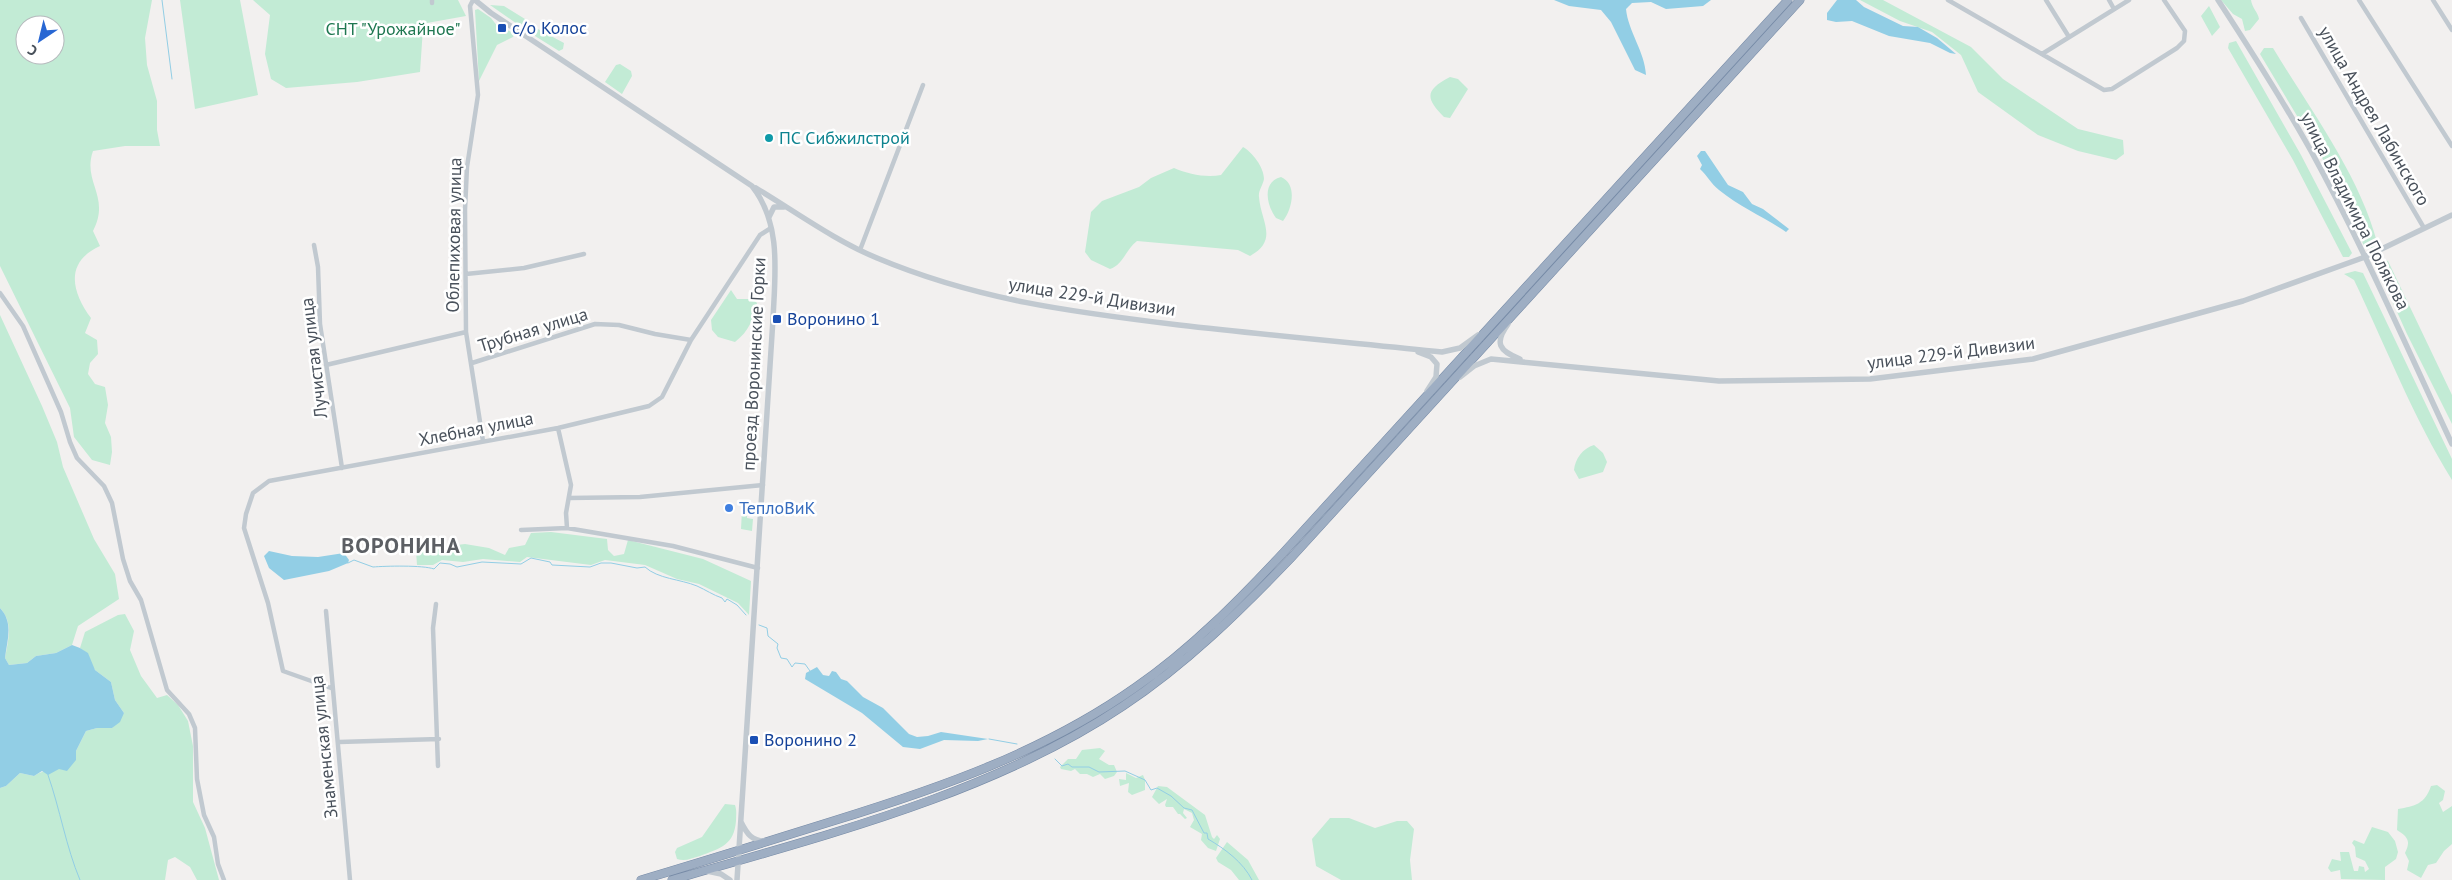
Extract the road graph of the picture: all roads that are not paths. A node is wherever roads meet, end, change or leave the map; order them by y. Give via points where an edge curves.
1 (474, 0) edge
2 (1788, 0) edge
3 (1800, 0) edge
4 (1948, 0) edge
5 (2046, 0) edge
6 (2109, 0) edge
7 (2129, 0) edge
8 (2164, 0) edge
9 (2218, 0) edge
10 (2359, 0) edge
11 (2433, 0) edge
12 (2114, 9) junction
13 (2301, 18) dead end
14 (2452, 30) edge
15 (2069, 37) junction
16 (2042, 54) junction
17 (923, 85) dead end
18 (2452, 146) edge
19 (752, 186) junction
20 (765, 204) junction
21 (1612, 206) junction
22 (790, 209) junction
23 (2452, 215) edge
24 (769, 216) junction
25 (771, 228) junction
26 (2424, 228) junction
27 (314, 245) dead end
28 (860, 250) junction
29 (584, 254) dead end
30 (2365, 257) junction
31 (1551, 260) junction
32 (466, 274) junction
33 (0, 293) edge
34 (466, 332) junction
35 (691, 340) junction
36 (1407, 348) junction
37 (1526, 361) junction
38 (472, 363) junction
39 (326, 365) junction
40 (558, 428) junction
41 (1403, 434) junction
42 (483, 441) junction
43 (2452, 444) edge
44 (342, 468) junction
45 (763, 485) junction
46 (570, 498) junction
47 (1318, 515) junction
48 (567, 528) junction
49 (521, 530) dead end
50 (758, 568) junction
51 (436, 604) dead end
52 (326, 611) dead end
53 (331, 688) junction
54 (439, 740) junction
55 (338, 742) junction
56 (438, 766) dead end
57 (741, 820) junction
58 (772, 840) junction
59 (738, 851) junction
60 (738, 861) junction
61 (705, 870) junction
62 (224, 880) edge
63 (350, 880) edge
64 (641, 880) edge
65 (672, 880) edge
66 (730, 880) edge
67 (737, 880) edge

1 - 19 street, проезд Воронинские Горки
1 - 32 street, Облепиховая улица via 470,6 478,95 467,167
2 - 31 highway
3 - 21 highway
4 - 16 street
5 - 15 street
6 - 12 street
7 - 12 street
8 - 16 street via 2185,31 2184,40 2112,89 2104,90
9 - 30 street, улица Владимира Полякова via 2311,152
10 - 18 street
11 - 14 street
12 - 15 street
13 - 26 street, улица Андрея Лабинского
15 - 16 street
17 - 28 street
19 - 20 street, проезд Воронинские Горки
19 - 22 street, улица 229-й Дивизии
20 - 22 street via 774,202
20 - 24 street, проезд Воронинские Горки
21 - 37 street via 1586,240 1503,332 1499,342 1502,349
21 - 41 highway
22 - 24 street via 778,206
22 - 28 street, улица 229-й Дивизии
23 - 26 street, улица 229-й Дивизии
24 - 25 street, проезд Воронинские Горки
25 - 35 street, Хлебная улица via 760,235
25 - 45 street, проезд Воронинские Горки via 776,261
26 - 30 street, улица 229-й Дивизии
27 - 39 street, Лучистая улица
28 - 36 street, улица 229-й Дивизии via 970,291 1034,306 1244,333
29 - 32 street via 524,268
30 - 37 street, улица 229-й Дивизии via 2243,300 2033,359 1870,379 1719,381
30 - 43 street, улица Владимира Полякова
31 - 36 street, улица 229-й Дивизии via 1479,334 1460,348 1442,352
31 - 47 highway
32 - 34 street, Облепиховая улица
33 - 62 street via 23,326 78,458 104,486 112,504 130,581 141,600 167,690 189,714 195,728 197,779 204,815 214,837
34 - 38 street, Облепиховая улица
34 - 39 street, Трубная улица
35 - 38 street, Трубная улица via 619,325 595,324
35 - 40 street, Хлебная улица via 658,401 644,408
36 - 47 street via 1434,359 1438,367 1436,377
37 - 41 street, улица 229-й Дивизии via 1490,359 1474,366
38 - 42 street, Облепиховая улица
39 - 44 street, Лучистая улица
40 - 42 street, Хлебная улица
40 - 46 street via 571,485
41 - 60 highway via 1233,617 1178,666 1121,707 1041,753 965,786
42 - 44 street, Хлебная улица
44 - 53 street, Хлебная улица via 269,481 253,493 244,528 268,603 283,671
45 - 46 street via 640,497
45 - 50 street, проезд Воронинские Горки
46 - 48 street
47 - 58 highway via 1197,639 1153,675 1092,716 1028,750 962,779
48 - 49 street
48 - 50 street via 673,546
50 - 57 street, проезд Воронинские Горки
51 - 54 street via 433,628
52 - 53 street, Знаменская улица
53 - 55 street, Знаменская улица
54 - 55 street
54 - 56 street
55 - 63 street, Знаменская улица
57 - 58 street via 746,833 752,838
57 - 59 street, проезд Воронинские Горки
58 - 59 highway
59 - 60 street, проезд Воронинские Горки
59 - 64 highway
60 - 61 highway
60 - 67 street
61 - 65 highway
61 - 66 street

